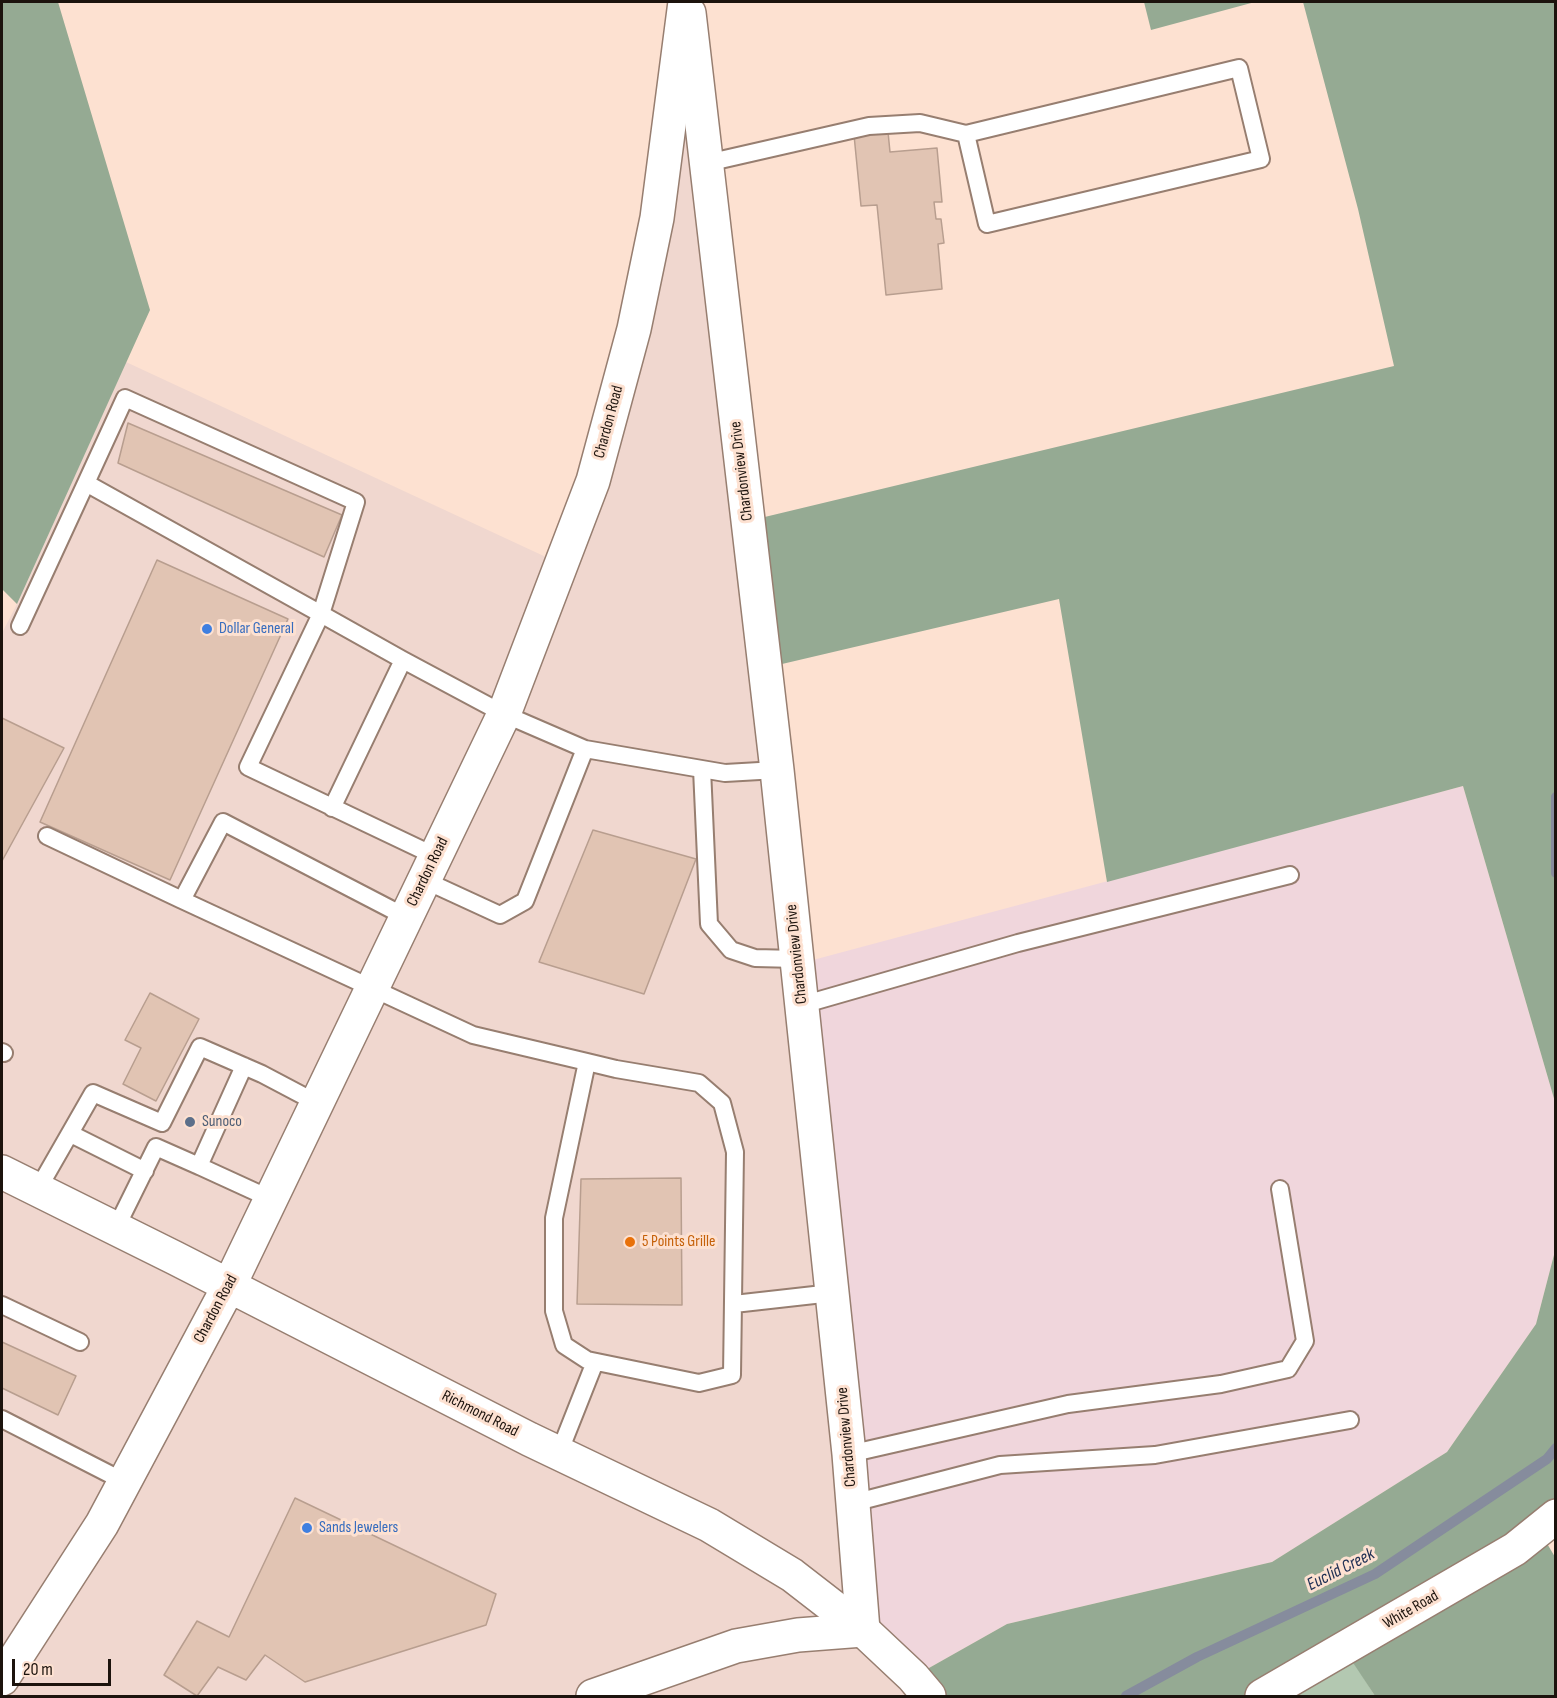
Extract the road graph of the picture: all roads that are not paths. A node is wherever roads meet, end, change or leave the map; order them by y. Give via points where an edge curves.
1 (686, 2) edge
2 (966, 135) junction
3 (706, 163) junction
4 (86, 483) junction
5 (321, 614) junction
6 (20, 626) dead end
7 (403, 660) junction
8 (504, 714) junction
9 (585, 749) junction
10 (702, 769) junction
11 (777, 770) junction
12 (332, 808) junction
13 (47, 836) dead end
14 (430, 868) junction
15 (1290, 875) dead end
16 (182, 900) junction
17 (406, 917) junction
18 (797, 959) junction
19 (372, 988) junction
20 (802, 1005) junction
21 (587, 1062) junction
22 (244, 1066) junction
23 (317, 1103) junction
24 (162, 1123) junction
25 (71, 1134) junction
26 (156, 1147) junction
27 (199, 1166) junction
28 (2, 1172) edge
29 (145, 1172) junction
30 (38, 1189) junction
31 (1280, 1189) dead end
32 (271, 1198) junction
33 (116, 1228) junction
34 (229, 1286) junction
35 (832, 1293) junction
36 (734, 1304) junction
37 (2, 1305) edge
38 (80, 1342) dead end
39 (595, 1362) junction
40 (2, 1419) edge
41 (1350, 1420) dead end
42 (559, 1453) junction
43 (849, 1454) junction
44 (125, 1482) junction
45 (853, 1503) junction
46 (1556, 1516) edge
47 (864, 1630) junction
48 (2, 1679) edge
49 (613, 1693) edge
50 (929, 1696) edge
51 (1262, 1696) edge

1 - 3 main road, Chardonview Drive
1 - 8 main road, Chardon Road via 657,218 634,329 593,481
2 - 2 lane via 987,224 1261,159 1239,68
2 - 3 lane via 920,123 869,126
3 - 11 main road, Chardonview Drive
4 - 5 lane
4 - 5 lane via 125,398 356,502
4 - 6 lane
5 - 7 lane
5 - 12 lane via 248,767
7 - 8 lane
7 - 12 lane
8 - 9 lane
8 - 14 main road, Chardon Road
9 - 10 lane
9 - 14 lane via 525,901 500,915
10 - 11 lane via 725,773
10 - 18 lane via 710,924 731,950 755,958
11 - 18 main road, Chardonview Drive
12 - 14 lane
13 - 16 lane
14 - 17 main road, Chardon Road
15 - 20 lane via 1018,943
16 - 17 lane via 223,822
16 - 19 lane
17 - 19 main road, Chardon Road
18 - 20 main road, Chardonview Drive
19 - 21 lane via 473,1035
19 - 23 main road, Chardon Road
20 - 35 main road, Chardonview Drive
21 - 36 lane via 699,1083 722,1102 735,1152
21 - 39 lane via 554,1218 554,1311 564,1346
22 - 23 lane
22 - 24 lane via 200,1047
22 - 27 lane
23 - 32 main road, Chardon Road
24 - 25 lane via 93,1093
24 - 26 lane
25 - 29 lane
25 - 30 lane
26 - 27 lane
26 - 29 lane
27 - 32 lane
28 - 30 main road, Richmond Road
29 - 33 lane
30 - 33 main road, Richmond Road
31 - 43 lane via 1305,1341 1288,1369 1221,1384 1068,1404
32 - 34 main road, Chardon Road
33 - 34 main road, Richmond Road
34 - 42 main road, Richmond Road
34 - 44 main road, Chardon Road
35 - 36 lane
35 - 43 main road, Chardonview Drive
36 - 39 lane via 732,1375 699,1383
37 - 38 lane
39 - 42 lane
40 - 44 lane
41 - 45 lane via 1155,1455 1000,1465
42 - 47 main road, Richmond Road via 709,1525 792,1575
43 - 45 main road, Chardonview Drive
44 - 48 main road, Chardon Road
45 - 47 main road, Chardonview Drive
46 - 51 main road, White Road via 1515,1549
47 - 49 main road via 798,1635 736,1646
47 - 50 main road, Richmond Road

